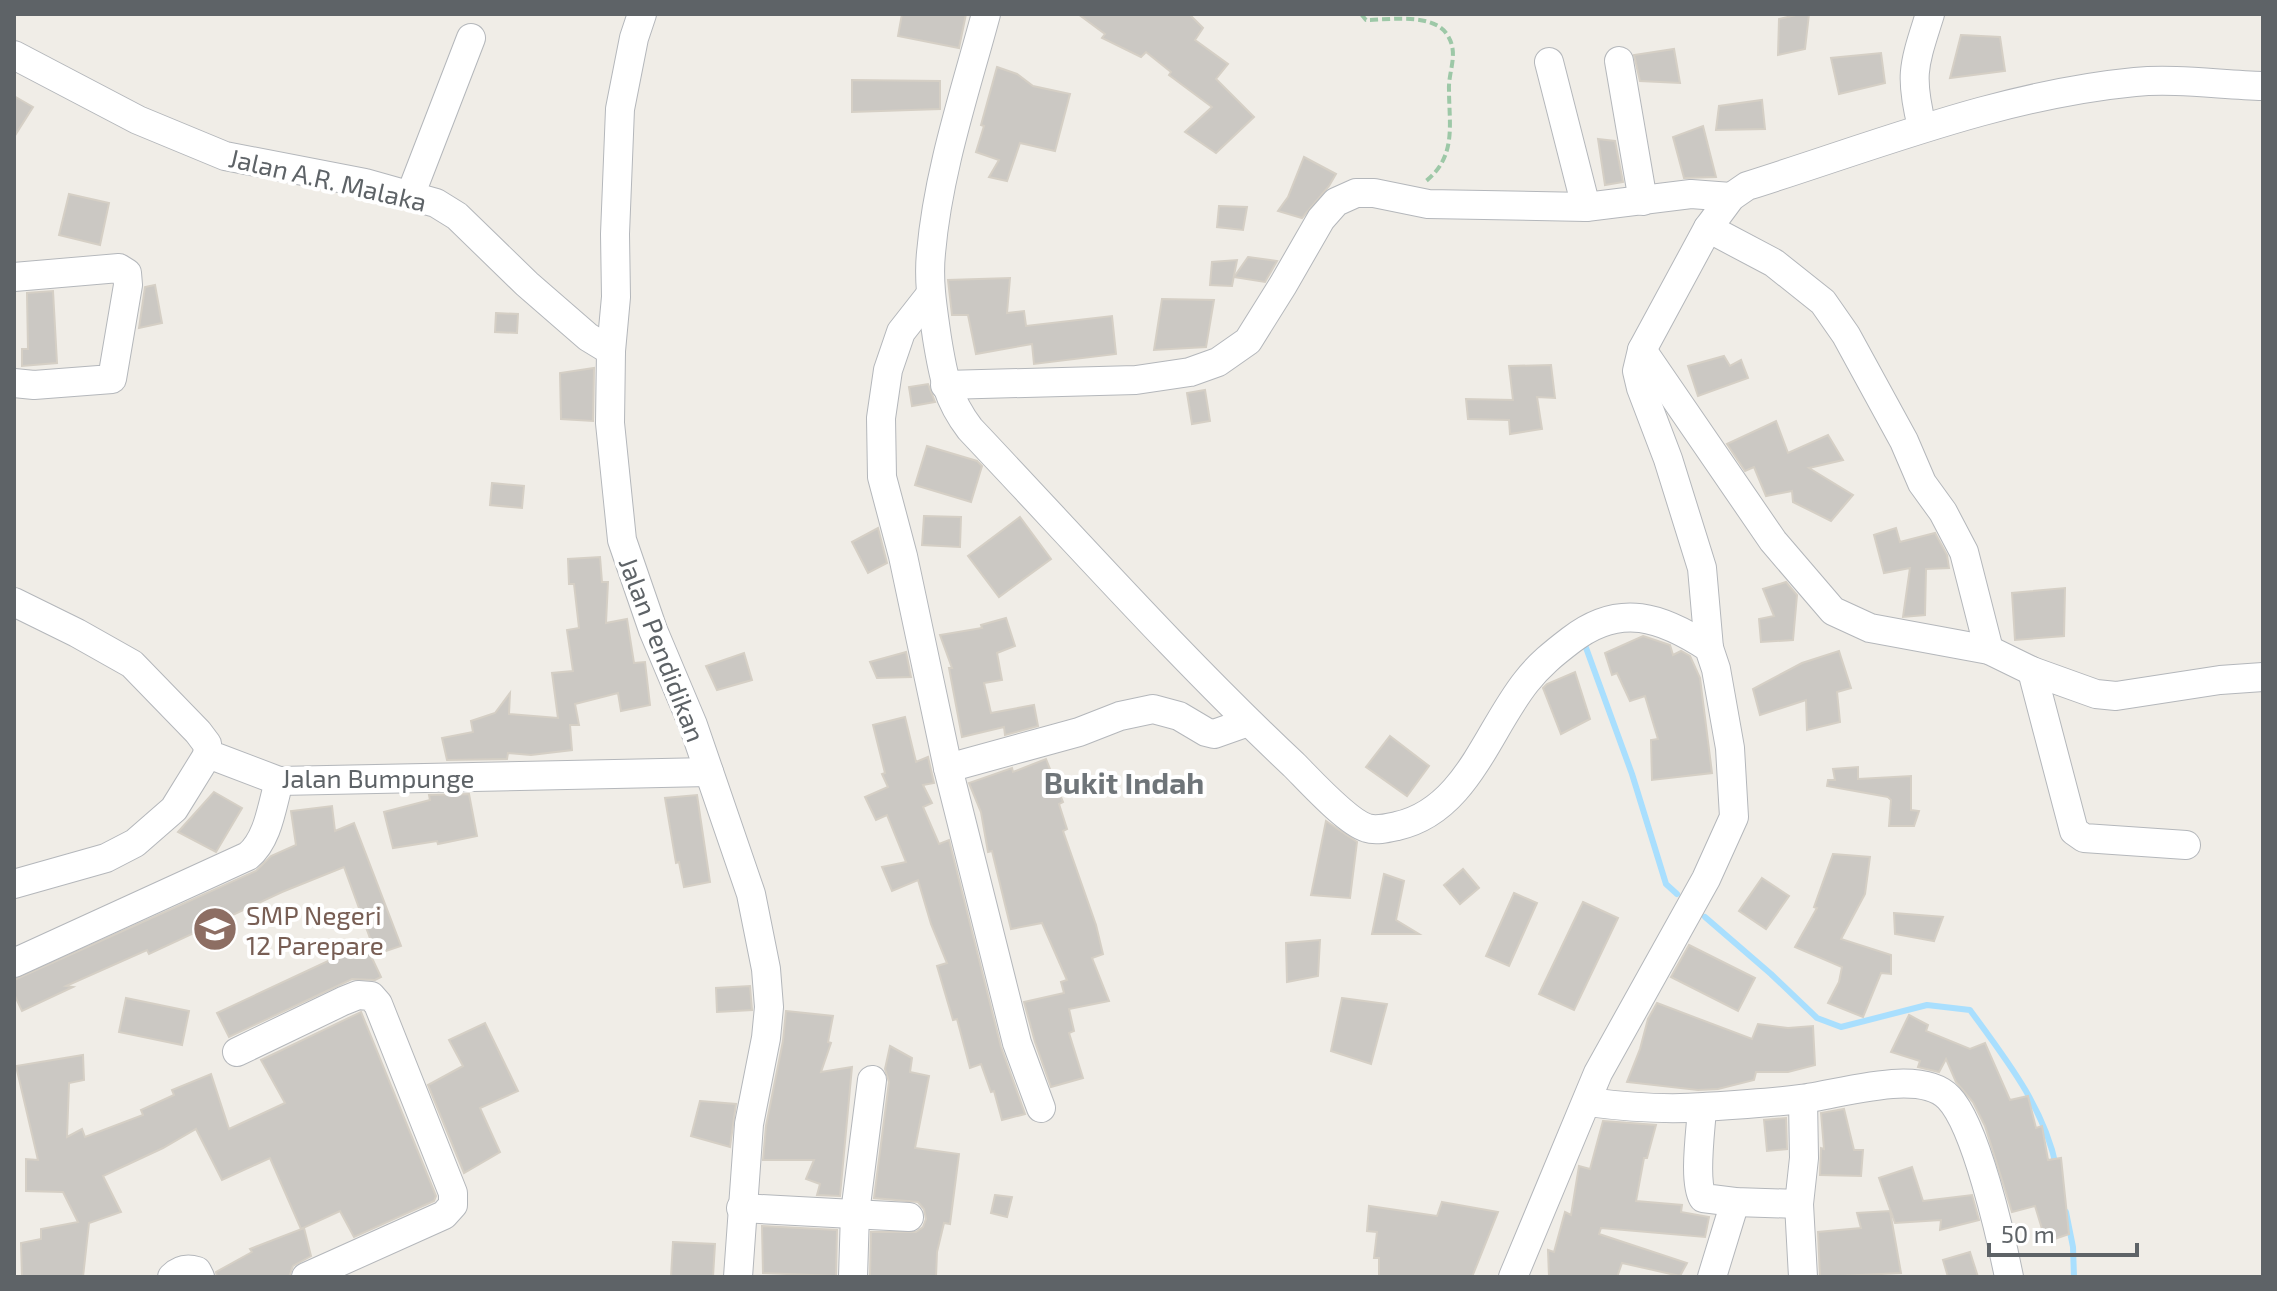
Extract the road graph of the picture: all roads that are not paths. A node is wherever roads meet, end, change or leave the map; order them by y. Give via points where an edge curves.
1 (642, 14) edge
2 (986, 14) edge
3 (1930, 14) edge
4 (471, 38) dead end
5 (14, 55) edge
6 (1619, 61) dead end
7 (1549, 62) dead end
8 (2263, 86) edge
9 (1922, 127) junction
10 (410, 196) junction
11 (1731, 197) junction
12 (1643, 201) junction
13 (1586, 207) junction
14 (1708, 228) junction
15 (14, 277) edge
16 (930, 295) junction
17 (1642, 350) junction
18 (611, 351) junction
19 (14, 383) edge
20 (945, 385) junction
21 (14, 602) edge
22 (1709, 648) junction
23 (1989, 650) junction
24 (2032, 671) junction
25 (2263, 677) edge
26 (1248, 722) junction
27 (208, 754) junction
28 (948, 768) junction
29 (709, 772) junction
30 (279, 781) junction
31 (2186, 845) dead end
32 (14, 884) edge
33 (14, 963) edge
34 (237, 1052) dead end
35 (872, 1080) dead end
36 (1803, 1099) junction
37 (1588, 1102) junction
38 (1041, 1108) dead end
39 (1702, 1108) junction
40 (1735, 1202) junction
41 (1799, 1204) junction
42 (741, 1208) junction
43 (855, 1213) junction
44 (909, 1217) dead end
45 (172, 1277) edge
46 (200, 1277) edge
47 (306, 1277) edge
48 (738, 1277) edge
49 (853, 1277) edge
50 (1513, 1277) edge
51 (1712, 1277) edge
52 (1803, 1277) edge
53 (2009, 1277) edge

1 - 18 street, Jalan Pendidikan via 620,109
2 - 16 street via 942,186
3 - 9 street via 1913,76
4 - 10 street
5 - 10 street, Jalan A.R. Malaka via 138,120 225,156
6 - 12 street
7 - 13 street
8 - 9 street via 2138,81 2051,94
9 - 11 street via 1747,186
10 - 18 street, Jalan A.R. Malaka via 457,216 537,293
11 - 12 street via 1691,194
11 - 14 street
12 - 13 street
13 - 20 street via 1428,204 1356,193 1336,202 1321,219 1248,341 1218,362 1136,380
14 - 17 street
14 - 23 street via 1774,263 1823,302 1846,335 1964,552
15 - 19 street via 119,268 127,273 128,285 112,379
16 - 20 street
16 - 28 street via 901,332 888,370 881,418 882,477
17 - 22 street via 1637,371 1641,388 1702,568
17 - 23 street via 1773,541 1833,611 1870,628
18 - 29 street, Jalan Pendidikan via 610,423 622,540
20 - 26 street via 970,429
21 - 27 street via 132,664 198,732
22 - 26 street via 1678,628 1638,618 1617,618 1582,632 1525,684 1469,774 1418,821 1386,829 1367,829 1346,814
22 - 37 street via 1730,748 1734,817 1706,879 1598,1073
23 - 24 street
24 - 25 street via 2116,696
24 - 31 street via 2074,831 2084,838
26 - 28 street via 1214,734 1153,709
27 - 30 street, Jalan Bumpunge
27 - 32 street via 174,809 135,843 106,858
28 - 38 street via 1017,1043
29 - 30 street, Jalan Bumpunge
29 - 42 street, Jalan Pendidikan via 751,894 769,1007
30 - 33 street via 265,831 248,856
34 - 47 street via 343,1001 371,996 453,1193 453,1205 444,1215
35 - 43 street
36 - 39 street
36 - 41 street
36 - 53 street via 1898,1084 1932,1087 1948,1096 1982,1174
37 - 39 street
37 - 50 street
39 - 40 street via 1700,1194
40 - 41 street
40 - 51 street
41 - 52 street
42 - 43 street
42 - 48 street, Jalan Pendidikan
43 - 44 street
43 - 49 street
45 - 46 street via 188,1268

